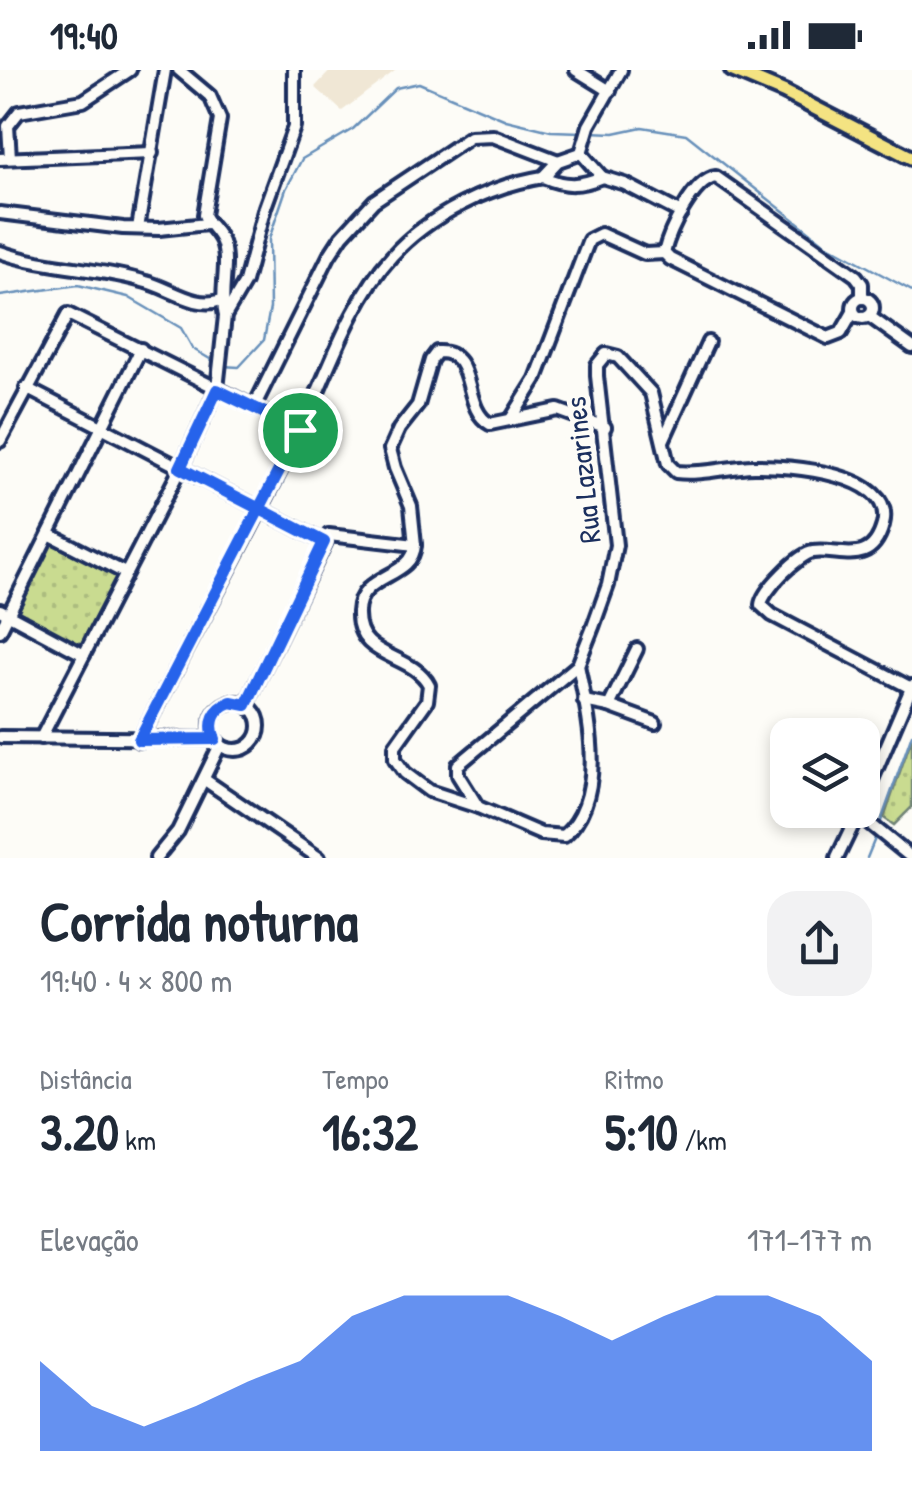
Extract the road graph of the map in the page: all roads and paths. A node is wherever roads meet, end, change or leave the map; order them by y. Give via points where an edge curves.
1 (130, 70) edge
2 (165, 70) edge
3 (179, 70) edge
4 (294, 70) edge
5 (576, 70) edge
6 (622, 70) edge
7 (732, 70) edge
8 (610, 90) junction
9 (152, 152) junction
10 (581, 154) junction
11 (5, 158) edge
12 (912, 158) edge
13 (558, 161) junction
14 (543, 177) junction
15 (602, 177) junction
16 (0, 212) edge
17 (681, 213) junction
18 (207, 224) junction
19 (138, 228) junction
20 (0, 252) edge
21 (664, 253) junction
22 (862, 298) junction
23 (220, 300) junction
24 (853, 312) junction
25 (225, 316) junction
26 (869, 316) junction
27 (708, 342) dead end
28 (912, 347) edge
29 (142, 349) junction
30 (26, 388) junction
31 (217, 390) junction
32 (254, 407) junction
33 (508, 422) junction
34 (606, 427) junction
35 (102, 428) junction
36 (300, 430) junction
37 (0, 441) edge
38 (662, 442) junction
39 (180, 468) junction
40 (260, 509) junction
41 (49, 534) junction
42 (324, 542) junction
43 (416, 545) junction
44 (125, 572) junction
45 (4, 612) edge
46 (0, 631) edge
47 (637, 649) dead end
48 (84, 655) junction
49 (578, 664) junction
50 (912, 687) edge
51 (584, 702) junction
52 (246, 705) junction
53 (610, 706) junction
54 (655, 723) dead end
55 (0, 738) edge
56 (41, 738) junction
57 (139, 740) junction
58 (217, 742) junction
59 (880, 762) edge
60 (204, 780) junction
61 (478, 807) junction
62 (851, 828) edge
63 (875, 828) edge
64 (156, 858) edge
65 (319, 858) edge
66 (837, 858) edge
67 (912, 858) edge

1 - 11 street via 82,101 19,112 8,126
2 - 9 street
3 - 18 street via 210,96 220,119 204,206
4 - 25 street via 294,127 245,282
5 - 8 street
6 - 8 street
7 - 12 main road
8 - 10 street
9 - 11 street
9 - 19 street
10 - 13 street
10 - 15 street
13 - 14 street
13 - 32 street via 493,136 470,136 374,201 329,256
14 - 15 street via 567,185
14 - 36 street via 485,191 388,260
15 - 17 street
16 - 19 street
17 - 21 street
17 - 22 street via 702,181 716,177 856,276
18 - 19 street
18 - 23 street via 224,252
20 - 23 street via 116,272 205,304
21 - 24 street via 828,338 841,333
21 - 33 street via 645,254 600,234 589,240 536,380
22 - 24 street
22 - 26 street via 872,304
23 - 25 street
24 - 26 street
25 - 31 street
26 - 28 street
27 - 38 street
29 - 30 street via 68,314
29 - 31 street
29 - 35 street
30 - 35 street
30 - 37 street
31 - 32 street
31 - 39 street
32 - 36 street
33 - 34 street via 558,410
33 - 43 street via 483,420 461,362 448,352 434,356 418,404 390,448 411,506
34 - 38 street, Rua Lazarines via 597,365 606,354 618,357 651,393
34 - 49 street, Rua Lazarines via 616,545
35 - 39 street
35 - 41 street
36 - 40 street
38 - 50 street via 676,472 782,468 861,483 876,494 883,527 872,544 844,556 805,555 760,604
39 - 40 street
39 - 44 street
40 - 42 street
40 - 57 street
41 - 44 street
41 - 45 street
42 - 43 street via 336,533
42 - 52 street
43 - 61 street via 412,559 363,593 358,624 373,648 422,674 430,686 397,740 398,764 429,791
44 - 48 street
45 - 46 street
45 - 48 street
47 - 53 street
48 - 56 street
49 - 51 street
49 - 61 street, Rua Lazarines via 458,764
50 - 59 street
51 - 53 street
51 - 61 street via 588,790 571,830 550,837
52 - 58 street via 231,702 218,710 211,724
52 - 58 street via 259,724 255,739 235,750
53 - 54 street
55 - 56 street
56 - 57 street
57 - 58 street
58 - 60 street
60 - 64 street
60 - 65 street
62 - 66 street
63 - 67 street

